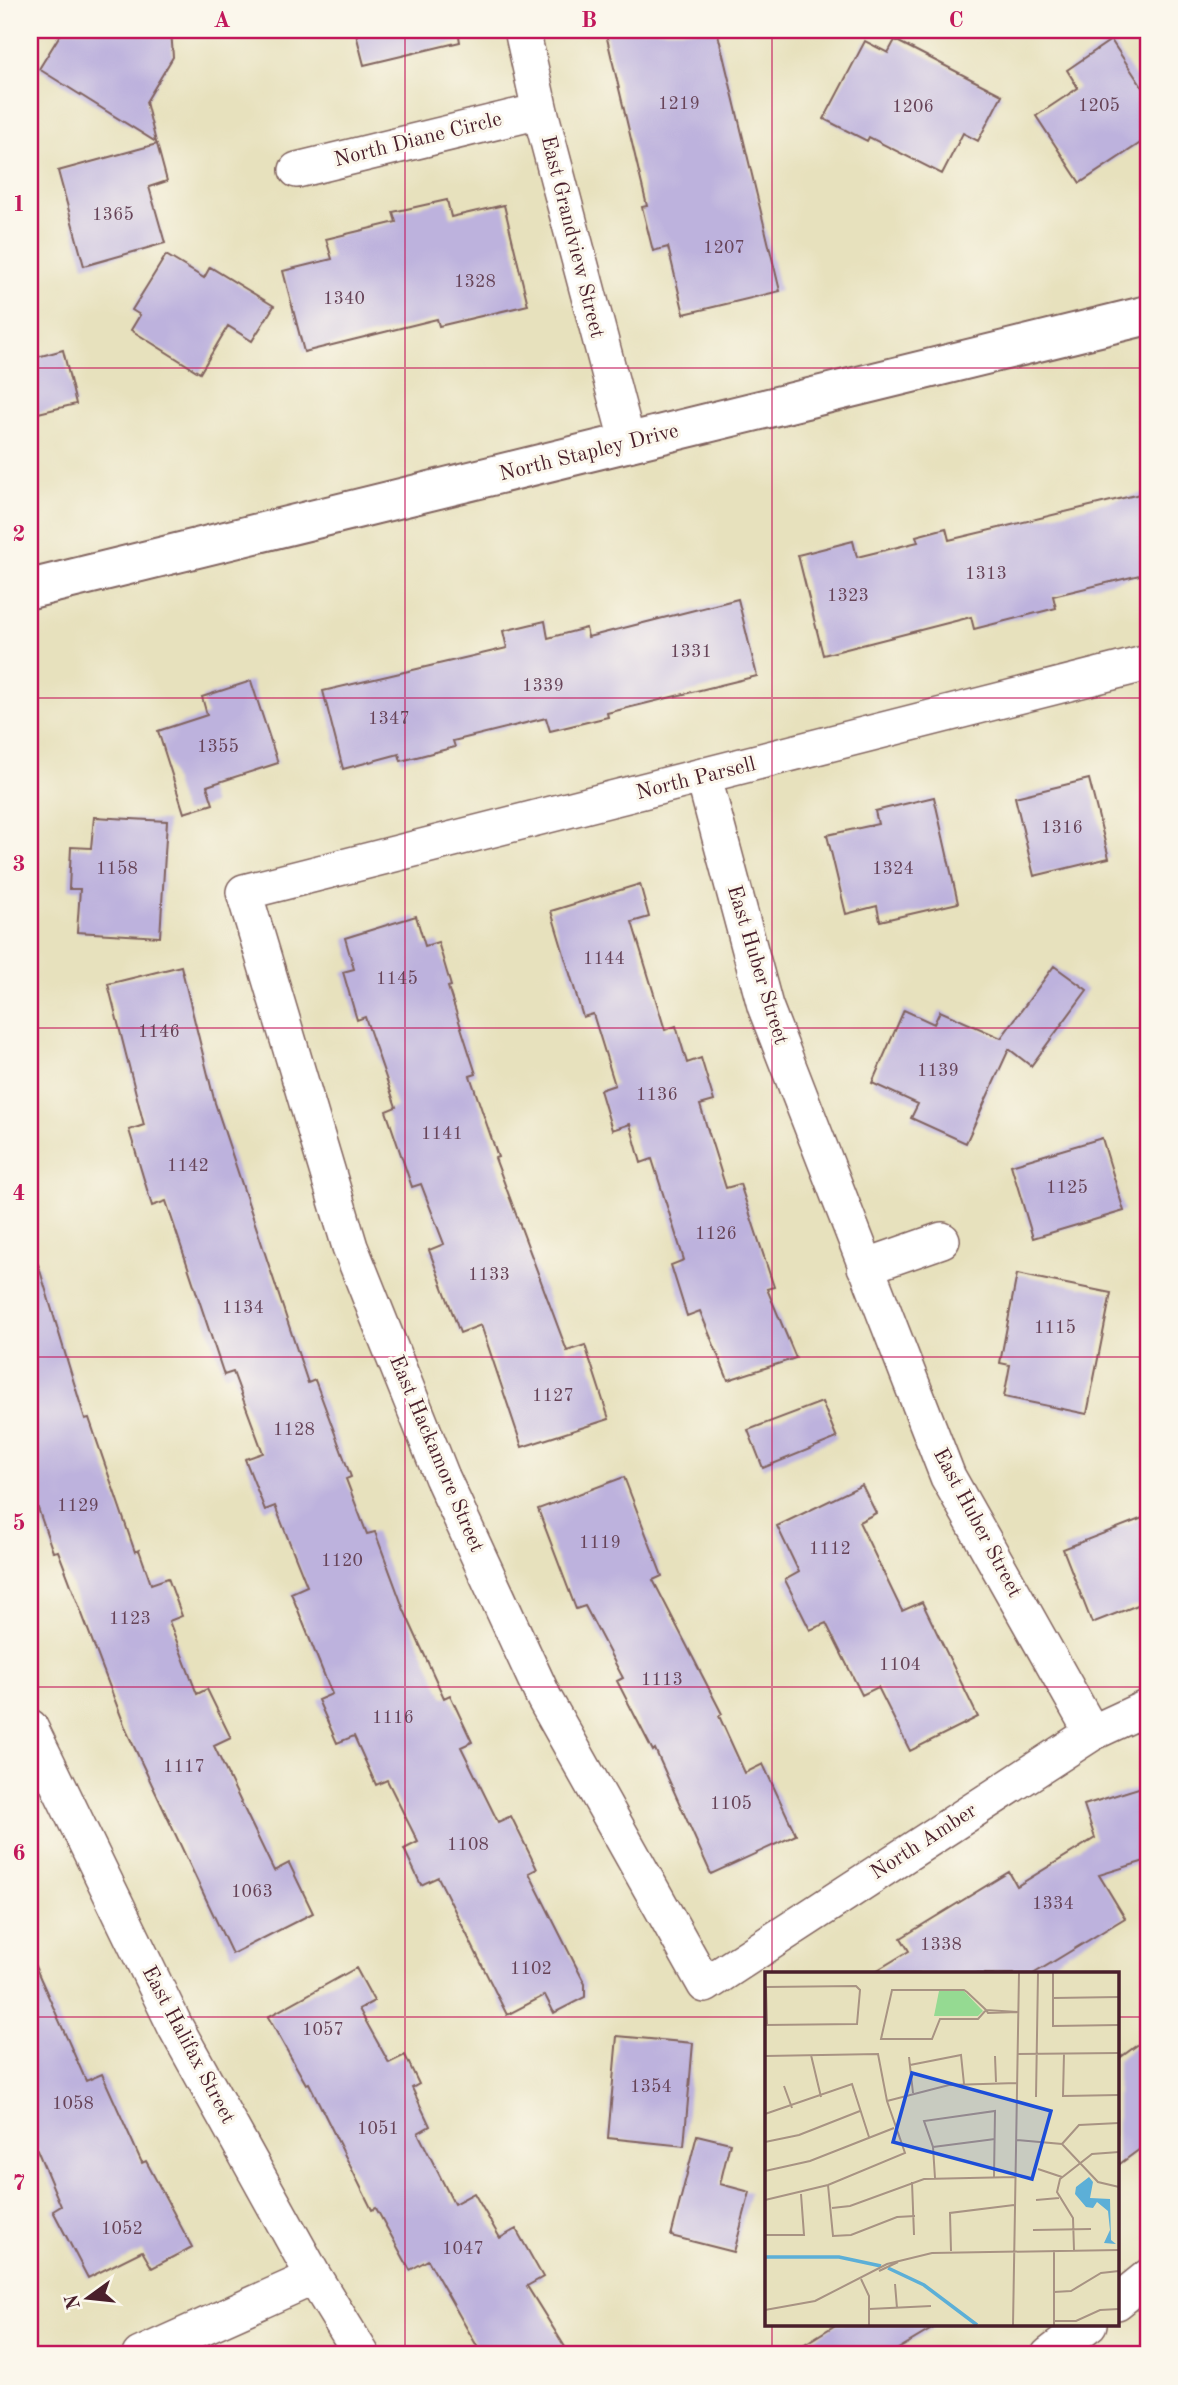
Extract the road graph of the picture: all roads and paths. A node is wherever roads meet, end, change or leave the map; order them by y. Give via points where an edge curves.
1 (522, 30) edge
2 (540, 111) junction
3 (297, 170) dead end
4 (1148, 315) edge
5 (628, 444) junction
6 (30, 589) edge
7 (1148, 663) edge
8 (704, 778) junction
9 (244, 892) joint
10 (942, 1240) dead end
11 (865, 1267) junction
12 (1148, 1707) edge
13 (30, 1727) edge
14 (1092, 1733) junction
15 (705, 1985) joint
16 (314, 2277) junction
17 (1148, 2277) edge
18 (1118, 2301) edge
19 (1086, 2326) edge
20 (140, 2355) edge
21 (362, 2355) edge
22 (1049, 2355) edge

1 - 2 street, East Grandview Street
2 - 3 street, North Diane Circle
2 - 5 street, East Grandview Street
4 - 5 main road, North Stapley Drive
5 - 6 main road, North Stapley Drive
7 - 8 street, North Parsell
8 - 9 street, North Parsell
8 - 11 street, East Huber Street via 765,1006
9 - 15 street, East Hackamore Street via 350,1247 442,1477 544,1698
10 - 11 street
11 - 14 street, East Huber Street via 948,1477
12 - 14 street, North Amber
13 - 16 street, East Halifax Street via 176,2028
14 - 15 street, North Amber
16 - 20 street
16 - 21 street, East Halifax Street
17 - 18 street
19 - 22 street

